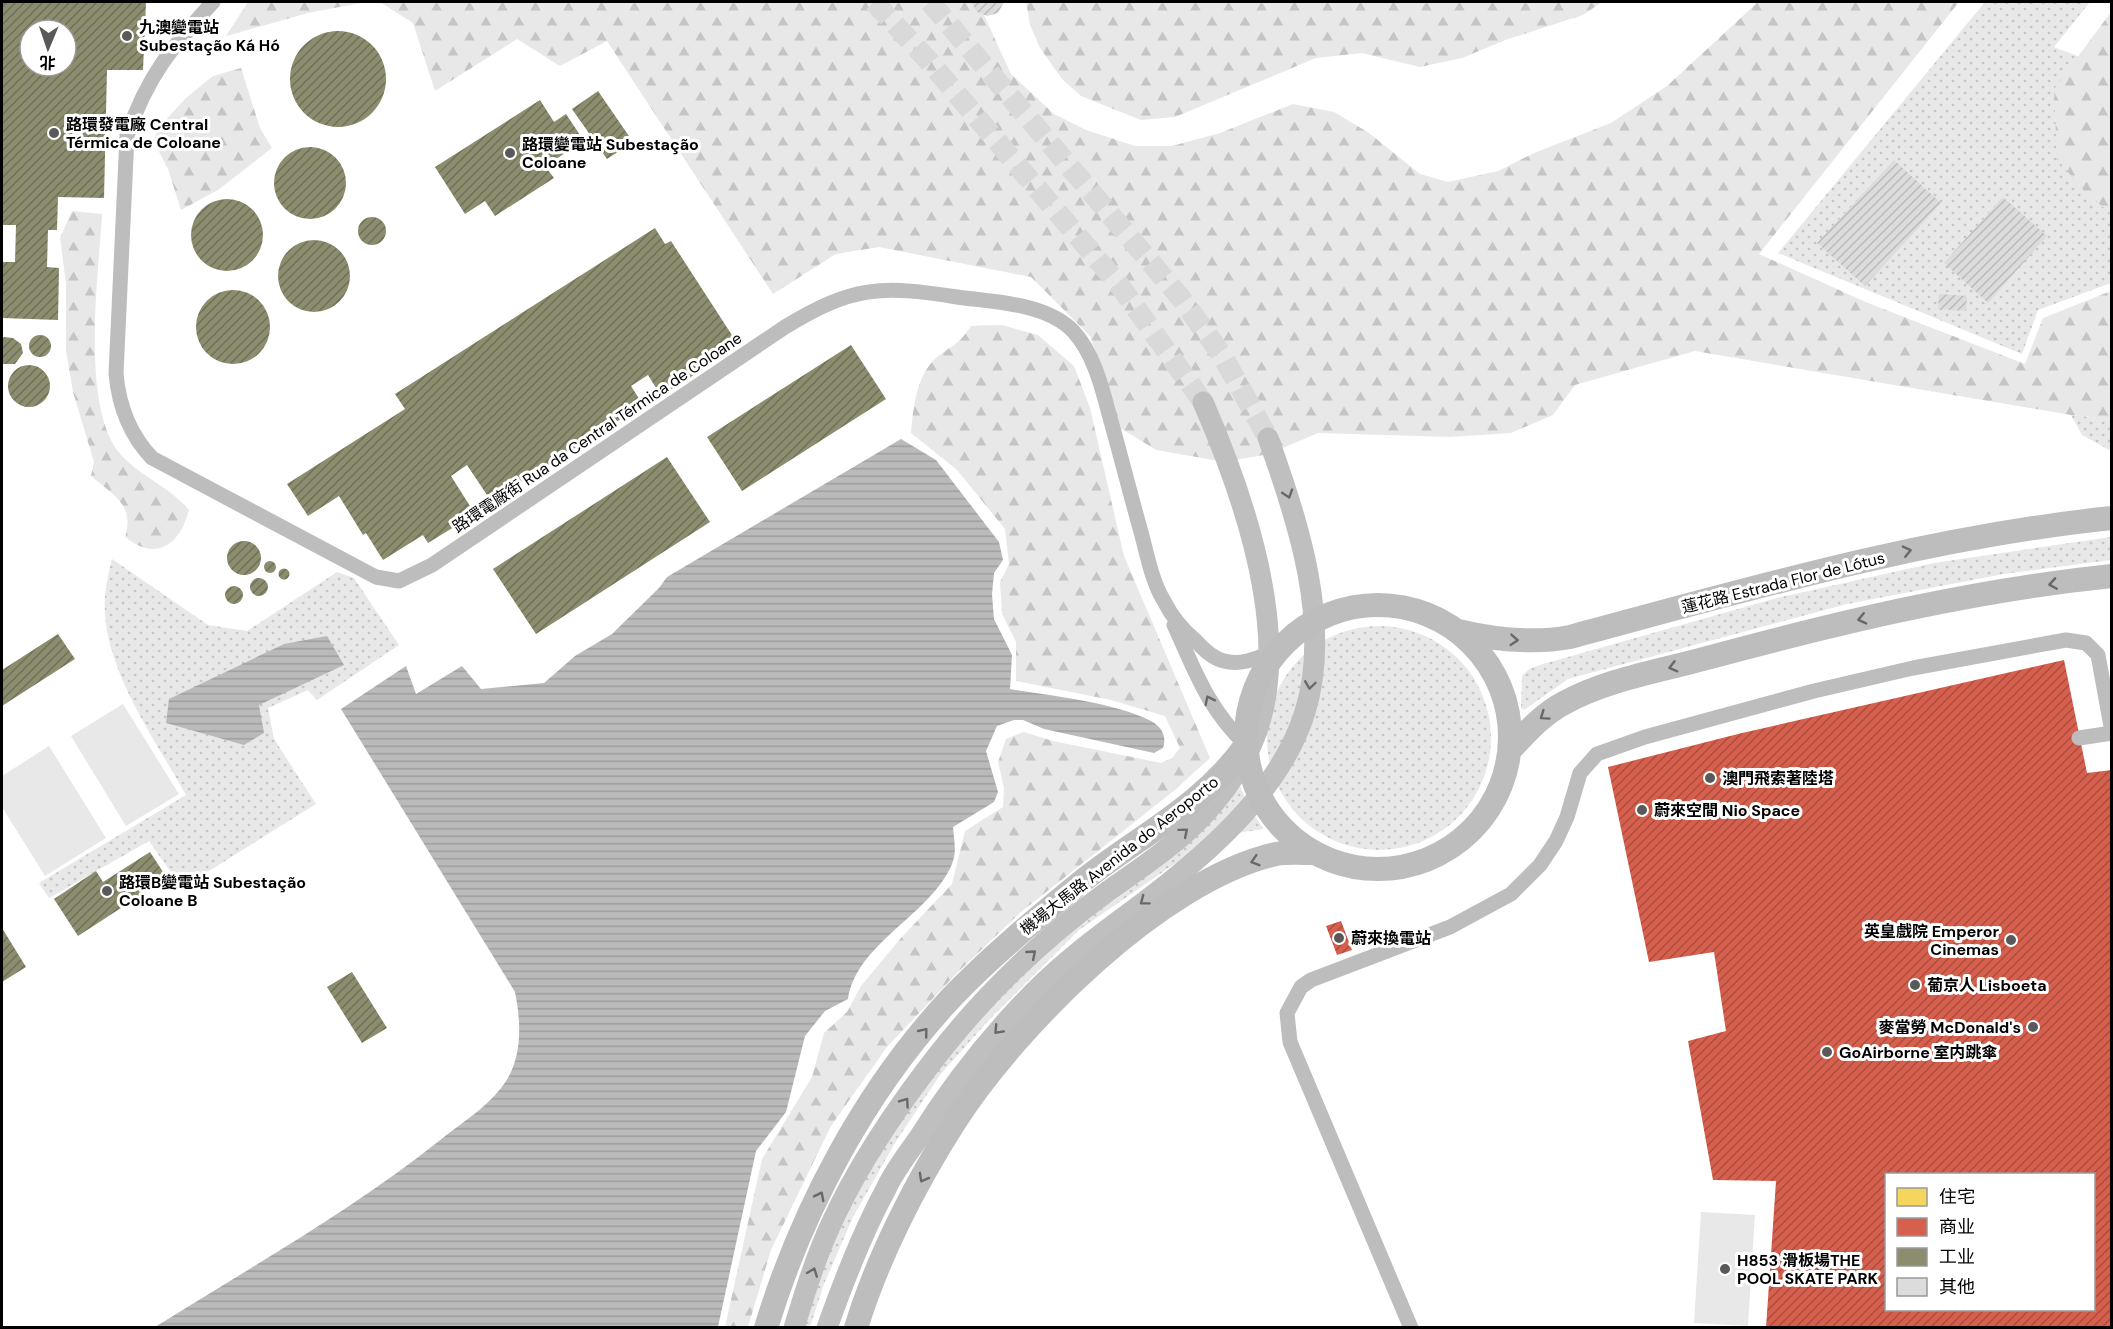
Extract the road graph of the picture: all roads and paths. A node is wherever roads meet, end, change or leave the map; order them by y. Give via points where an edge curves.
1 (213, 2) edge
2 (1203, 402) tunnel mouth
3 (1268, 438) tunnel mouth
4 (2112, 518) edge
5 (2112, 576) edge
6 (1163, 600) junction
7 (1456, 631) junction
8 (1276, 651) junction
9 (2112, 733) edge
10 (2079, 738) dead end
11 (1245, 745) junction
12 (1510, 750) junction
13 (1312, 853) junction
14 (766, 1328) edge
15 (794, 1328) edge
16 (826, 1328) edge
17 (856, 1328) edge
18 (1411, 1328) edge

1 - 6 street, 路環電廠街 Rua da Central Térmica de Coloane via 165,56 137,105 127,136 116,374 131,431 152,458 376,577 399,581 432,565 808,312 857,293 884,289 918,291 1040,312 1074,332 1101,385
15 -> 2 main road via 831,1223 857,1173 931,1065 1013,970 1199,820 1230,782 1251,747 1259,723 1269,643 1264,600 1249,522
3 -> 16 main road via 1289,497 1311,590 1311,683 1305,712 1291,746 1267,785 1206,850 1080,949 984,1045 945,1096 887,1186
7 -> 4 main road, 蓮花路 Estrada Flor de Lótus via 1544,642 1747,588 1954,541
5 -> 12 main road via 1931,603 1793,634 1605,685 1564,703 1536,723
6 - 8 street, 路環電廠街 Rua da Central Térmica de Coloane via 1189,635 1213,656 1238,663
11 -> 6 street via 1211,706
7 - 8 main road via 1416,611 1376,606 1343,611 1300,631
7 - 12 main road via 1472,644 1500,685 1508,713
8 - 11 main road via 1262,670 1255,691
9 - 10 street
9 - 18 street via 2098,655 2086,644 2066,640 1913,668 1645,737 1597,754 1582,768 1556,841 1540,865 1510,894 1450,927 1322,975 1301,987 1287,1013 1290,1042
11 - 13 main road via 1250,774 1264,807 1276,823
14 -> 11 main road, 機場大馬路 Avenida do Aeroporto via 778,1288 809,1217 852,1134 894,1068 943,1008 1013,938 1084,880 1203,794 1229,769
12 - 13 main road via 1500,790 1478,824 1447,850 1410,866 1369,869 1329,861
13 -> 17 main road via 1277,854 1199,886 1150,918 1052,1000 954,1122 870,1283

